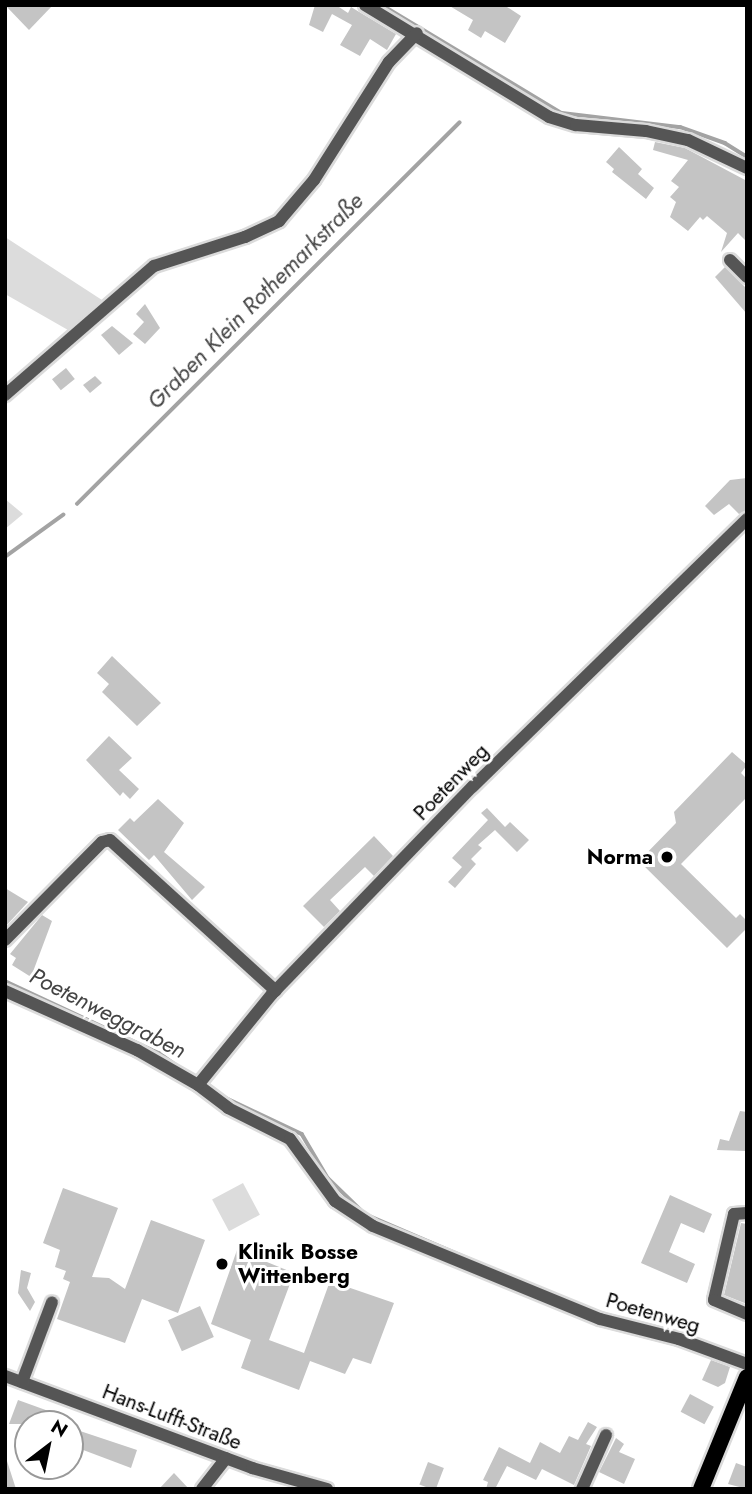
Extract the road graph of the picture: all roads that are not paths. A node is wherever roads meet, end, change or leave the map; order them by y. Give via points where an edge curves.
1 (365, 5) edge
2 (417, 33) junction
3 (747, 168) edge
4 (730, 260) dead end
5 (747, 277) edge
6 (5, 395) edge
7 (747, 519) edge
8 (5, 940) edge
9 (276, 990) junction
10 (5, 991) edge
11 (198, 1085) junction
12 (747, 1213) edge
13 (52, 1302) dead end
14 (747, 1314) edge
15 (747, 1364) edge
16 (5, 1376) edge
17 (747, 1377) edge
18 (22, 1382) junction
19 (606, 1435) dead end
20 (226, 1458) junction
21 (202, 1489) edge
22 (327, 1489) edge
23 (582, 1489) edge
24 (701, 1489) edge

1 - 2 street
2 - 3 street via 549,117 576,125 688,139
2 - 6 street via 389,62 314,180 279,221 154,266
4 - 5 street
7 - 9 street, Poetenweg via 503,756
8 - 9 street via 102,842 110,840
9 - 11 street, Poetenweg
10 - 11 street, Poetenweg via 137,1050
11 - 15 street, Poetenweg via 228,1108 290,1139 335,1201 373,1226 600,1319 679,1339
12 - 14 street via 734,1214 714,1300
13 - 18 street
16 - 18 street, Hans-Lufft-Straße
17 - 24 main road
18 - 20 street, Hans-Lufft-Straße
19 - 23 street
20 - 21 street
20 - 22 street, Hans-Lufft-Straße

